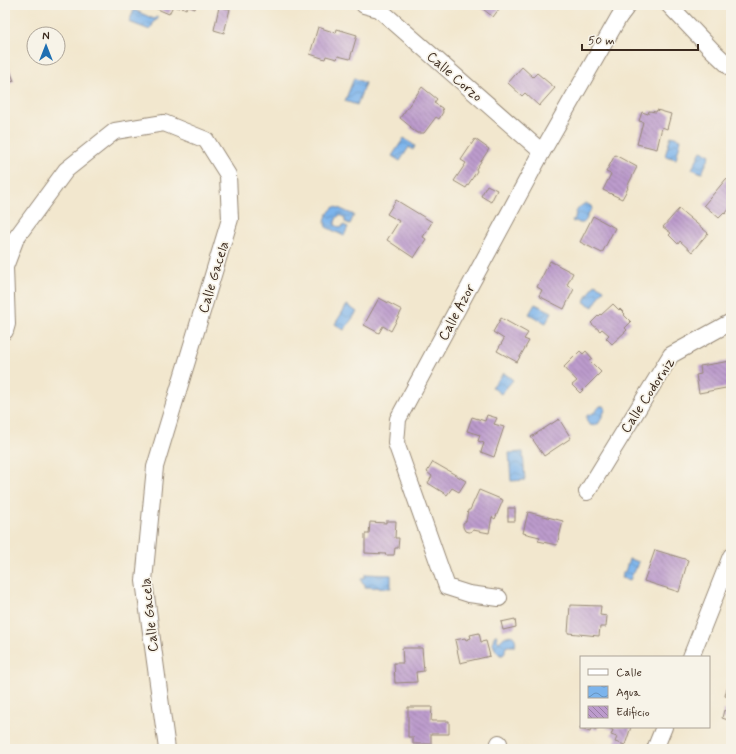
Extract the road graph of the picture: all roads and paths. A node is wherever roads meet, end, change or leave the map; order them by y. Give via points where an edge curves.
1 (364, 5) edge
2 (628, 5) edge
3 (669, 5) edge
4 (731, 68) edge
5 (542, 152) junction
6 (731, 322) edge
7 (5, 331) edge
8 (587, 492) dead end
9 (731, 556) edge
10 (499, 598) dead end
11 (691, 656) edge
12 (664, 728) edge
13 (167, 749) edge
14 (655, 749) edge

1 - 5 street, Calle Corzo via 379,9
2 - 5 street, Calle Azor
3 - 4 street
5 - 10 street, Calle Azor via 398,419 396,443 447,587 469,594
6 - 8 street, Calle Codorniz via 670,355
7 - 13 street, Calle Gacela via 5,268 16,238 66,170 115,131 164,123 206,140 228,174 230,219 155,467 144,581
9 - 11 street
12 - 14 street

